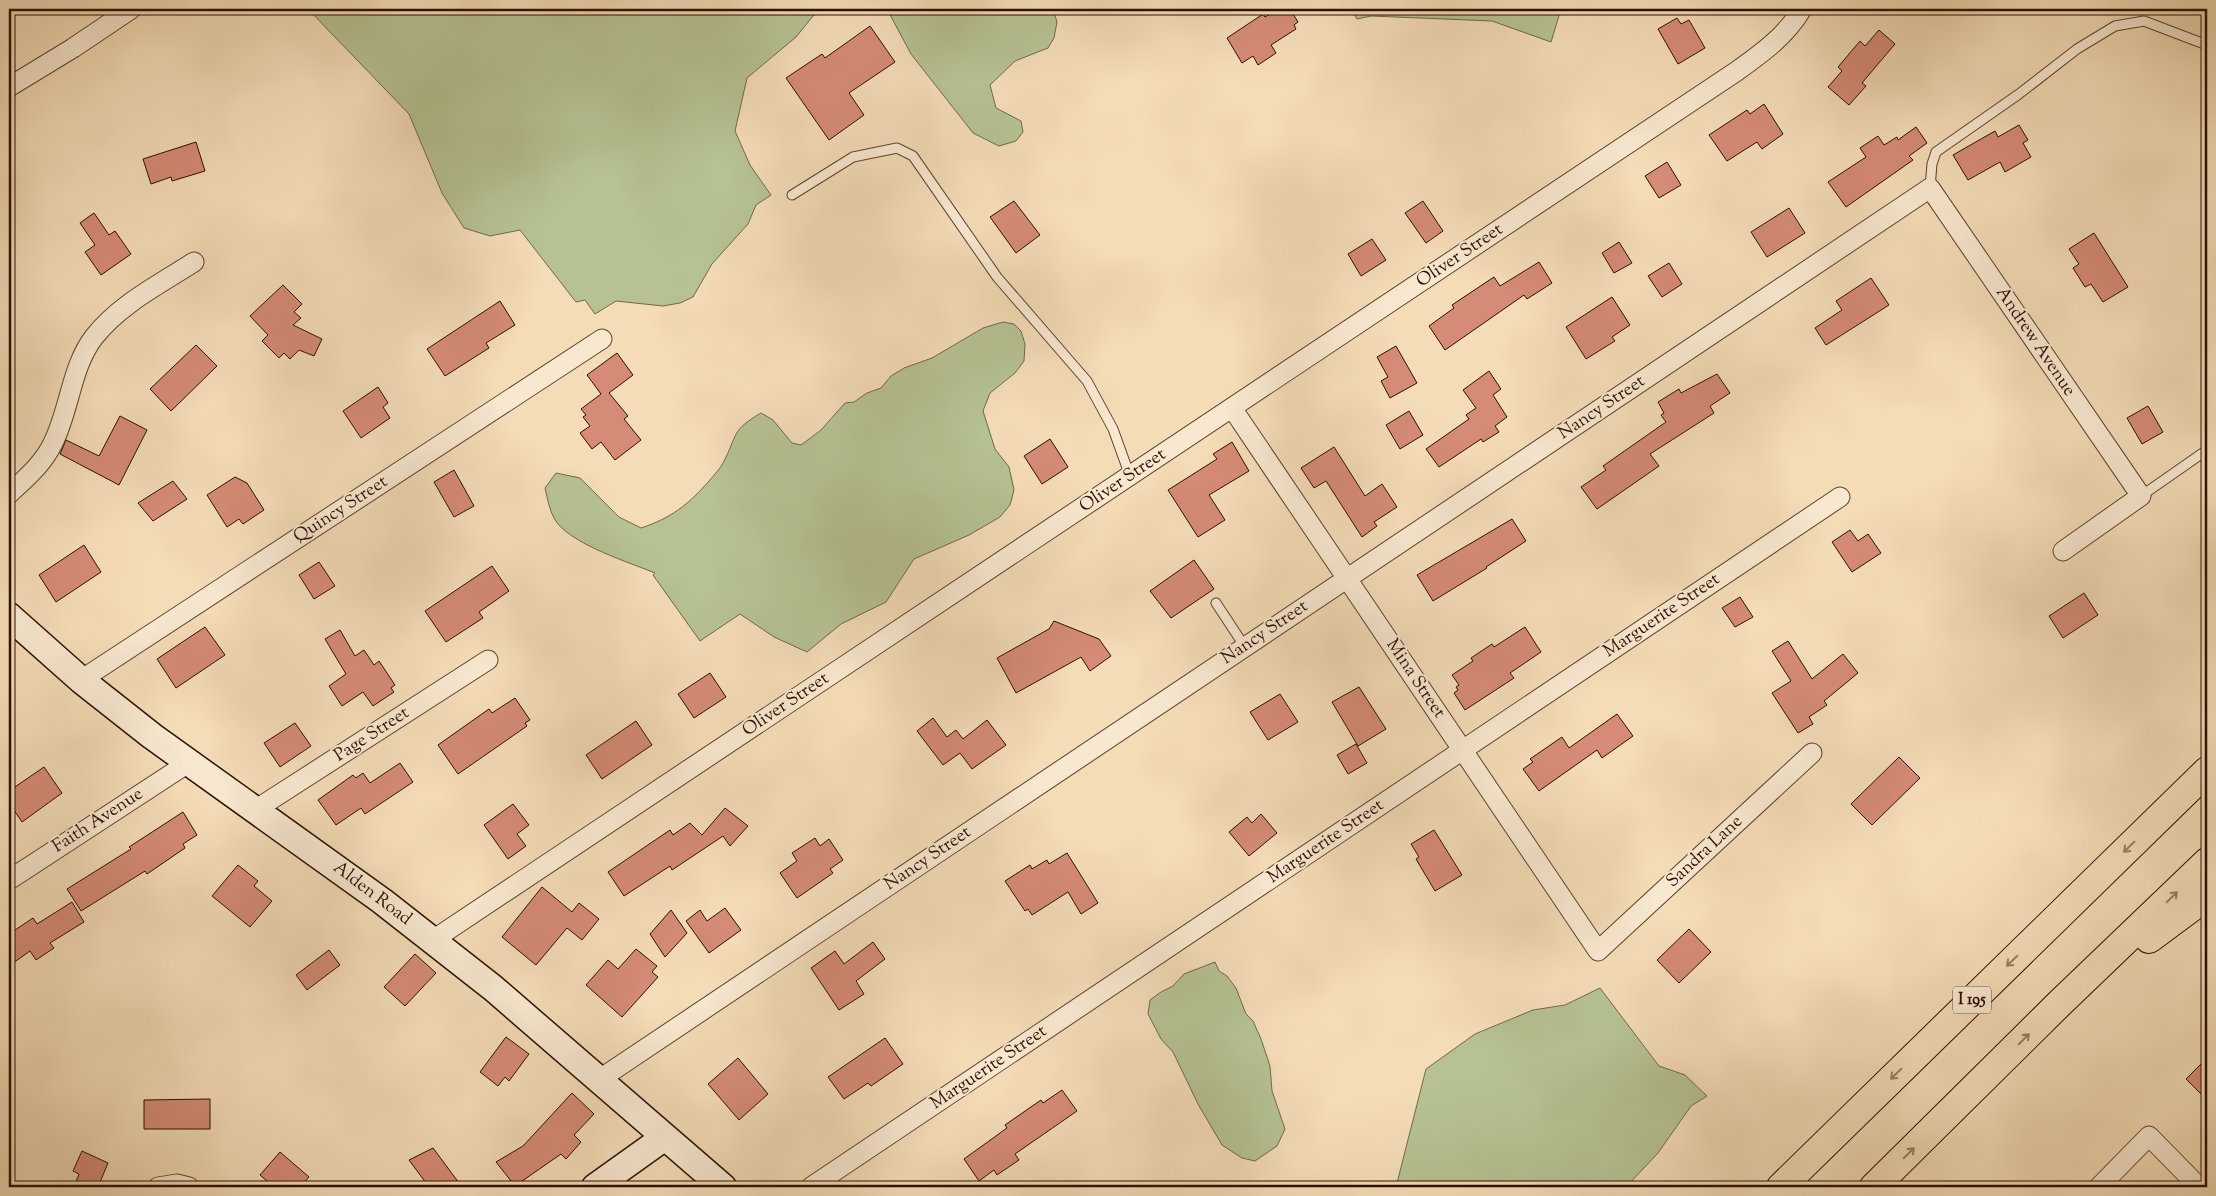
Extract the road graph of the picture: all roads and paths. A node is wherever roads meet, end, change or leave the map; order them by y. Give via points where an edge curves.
1 (131, 9) edge
2 (1802, 9) edge
3 (2207, 45) edge
4 (9, 86) edge
5 (1930, 188) junction
6 (792, 195) dead end
7 (194, 262) dead end
8 (602, 339) dead end
9 (1232, 408) junction
10 (2207, 450) edge
11 (1131, 476) junction
12 (9, 494) edge
13 (2141, 496) junction
14 (1840, 497) dead end
15 (2063, 550) dead end
16 (1347, 578) junction
17 (1216, 603) dead end
18 (11, 621) edge
19 (1245, 647) junction
20 (488, 660) dead end
21 (80, 680) junction
22 (1463, 750) junction
23 (1812, 753) dead end
24 (2207, 761) edge
25 (188, 763) junction
26 (2207, 771) edge
27 (255, 810) junction
28 (2164, 813) junction
29 (2207, 862) edge
30 (9, 880) edge
31 (2207, 896) edge
32 (433, 940) junction
33 (1598, 951) joint
34 (2060, 1003) junction
35 (600, 1079) junction
36 (665, 1137) junction
37 (158, 1187) edge
38 (189, 1187) edge
39 (595, 1187) edge
40 (723, 1187) edge
41 (811, 1187) edge
42 (1781, 1187) edge
43 (1874, 1187) edge
44 (2099, 1187) edge
45 (2199, 1187) edge

1 - 4 street
2 - 9 street, Oliver Street via 1775,42 1737,71
3 - 5 lane via 2144,21 2115,26 2077,49 1936,152
5 - 13 street, Andrew Avenue
5 - 16 street, Nancy Street
6 - 11 lane via 853,157 897,148 913,156 997,277 1087,381 1113,429
7 - 12 street via 124,307 94,338 77,370 54,442 35,470
8 - 21 street, Quincy Street
9 - 11 street, Oliver Street
9 - 16 street, Mina Street
10 - 13 lane
11 - 32 street, Oliver Street
13 - 15 street
14 - 22 street, Marguerite Street
16 - 19 street, Nancy Street
16 - 22 street, Mina Street
17 - 19 lane
18 - 21 main road, Alden Road
19 - 35 street, Nancy Street
20 - 27 street, Page Street
21 - 25 main road, Alden Road
22 - 33 street, Mina Street
22 - 41 street, Marguerite Street
23 - 33 street, Sandra Lane
24 - 28 highway
25 - 27 main road, Alden Road
25 - 30 street, Faith Avenue
26 - 28 highway, I 195
27 - 32 main road, Alden Road
28 -> 42 highway, I 195
34 -> 29 highway
31 - 34 highway
32 - 35 main road, Alden Road
43 -> 34 highway
35 - 36 main road, Alden Road
36 - 39 main road
36 - 40 main road, Alden Road
37 - 38 street via 177,1184
44 - 45 street via 2149,1136

